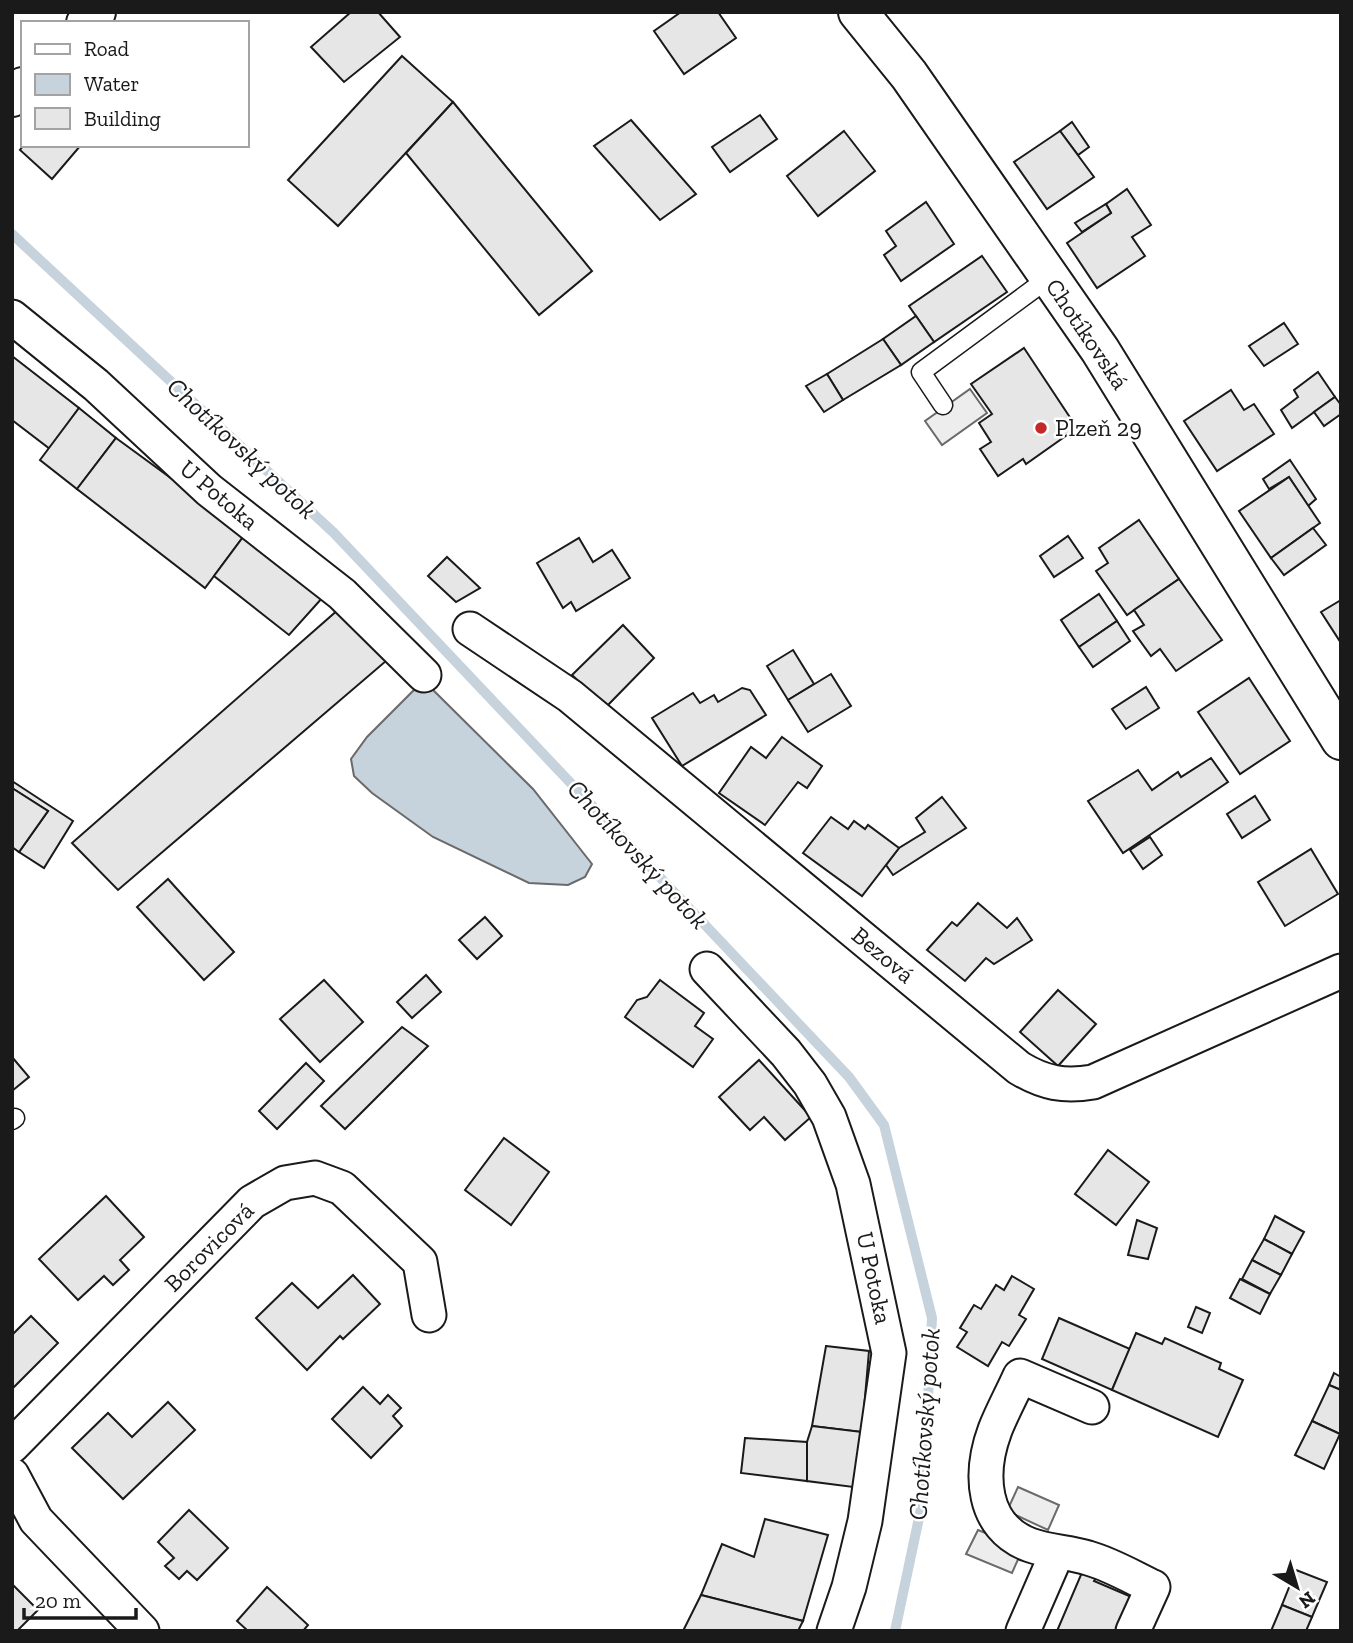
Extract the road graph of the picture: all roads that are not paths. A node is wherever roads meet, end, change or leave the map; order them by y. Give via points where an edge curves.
1 (858, 12) edge
2 (1050, 277) junction
3 (12, 317) edge
4 (943, 405) dead end
5 (470, 629) dead end
6 (424, 675) dead end
7 (1341, 740) edge
8 (707, 969) dead end
9 (1341, 971) edge
10 (429, 1315) dead end
11 (1092, 1407) dead end
12 (12, 1446) edge
13 (12, 1475) edge
14 (1057, 1553) junction
15 (142, 1631) edge
16 (834, 1631) edge
17 (1023, 1631) edge
18 (1133, 1631) edge

1 - 2 street, Chotíkovská via 909,75
2 - 4 lane via 921,372
2 - 7 street, Chotíkovská
3 - 6 street, U Potoka via 96,385 209,490 341,594
5 - 9 street, Bezová via 570,696 1019,1068 1038,1079 1058,1085 1093,1082
8 - 16 street, U Potoka via 786,1053 829,1117 853,1184 889,1353 865,1521
10 - 12 street, Borovicová via 420,1262 342,1188 314,1178 285,1183 252,1202
11 - 14 street via 1020,1376 994,1431 985,1483 996,1518 1027,1545
13 - 15 street via 36,1520
14 - 17 street
14 - 18 street via 1088,1558 1153,1587

